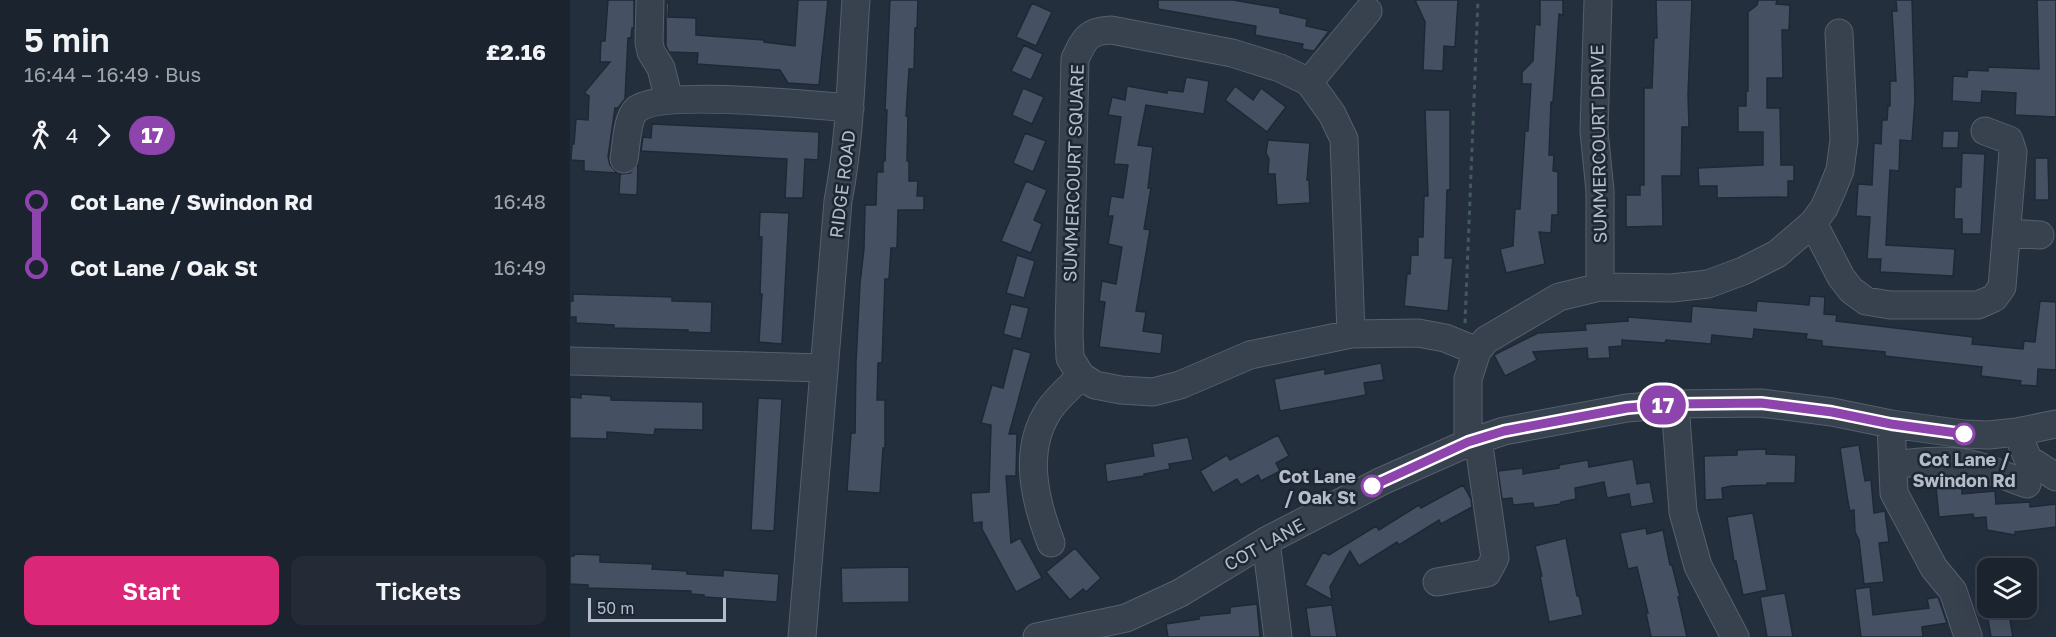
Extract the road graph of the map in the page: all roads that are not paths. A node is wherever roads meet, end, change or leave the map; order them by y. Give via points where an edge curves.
1 (650, 0) edge
2 (856, 0) edge
3 (1598, 0) edge
4 (1368, 11) dead end
5 (1839, 33) dead end
6 (1309, 82) junction
7 (669, 100) junction
8 (850, 108) junction
9 (1985, 131) dead end
10 (624, 159) dead end
11 (1813, 223) junction
12 (2007, 233) junction
13 (2040, 235) dead end
14 (1600, 287) junction
15 (1351, 334) junction
16 (1477, 351) junction
17 (570, 361) edge
18 (824, 368) junction
19 (1081, 376) junction
20 (1675, 404) junction
21 (1891, 424) junction
22 (2056, 424) edge
23 (2017, 432) junction
24 (1473, 441) junction
25 (1893, 465) junction
26 (2056, 477) edge
27 (2027, 484) dead end
28 (1266, 541) junction
29 (1051, 543) dead end
30 (1437, 582) dead end
31 (1968, 636) edge
32 (802, 637) edge
33 (1037, 637) edge
34 (1278, 637) edge
35 (1735, 637) edge

1 - 7 street via 649,42
2 - 8 street, RIDGE ROAD
3 - 14 street, SUMMERCOURT DRIVE via 1594,131 1600,191
4 - 6 street
5 - 11 street via 1844,140 1832,190
6 - 15 street, SUMMERCOURT SQUARE via 1344,139
6 - 19 street, SUMMERCOURT SQUARE via 1232,53 1111,30 1099,30 1085,38 1075,59 1069,334 1070,358
7 - 8 street
7 - 10 street via 636,110 631,117
8 - 18 street, RIDGE ROAD
9 - 12 street via 2009,140 2013,152
11 - 12 street via 1851,290 1866,301 1890,304 1978,305 1994,298 2002,287
11 - 14 street via 1777,254 1708,284
12 - 13 street
14 - 16 street via 1559,297 1486,340
15 - 16 street via 1418,333 1445,338
15 - 19 street via 1250,355 1180,385 1153,392 1095,385
16 - 24 street via 1468,379
17 - 18 street
18 - 32 street, RIDGE ROAD
19 - 29 street via 1056,400 1037,438 1034,484
20 - 21 street, COT LANE via 1761,403
20 - 24 street, COT LANE via 1570,418
20 - 35 street via 1683,512 1698,566
21 - 23 street, COT LANE via 1964,434
21 - 25 street
22 - 23 street, COT LANE
23 - 26 street via 2028,459
24 - 28 street, COT LANE via 1382,481
24 - 30 street via 1495,558 1487,573
25 - 27 street via 1951,461 1981,466
25 - 31 street via 1894,493 1934,568 1953,591
28 - 33 street, COT LANE via 1180,592 1126,618
28 - 34 street

